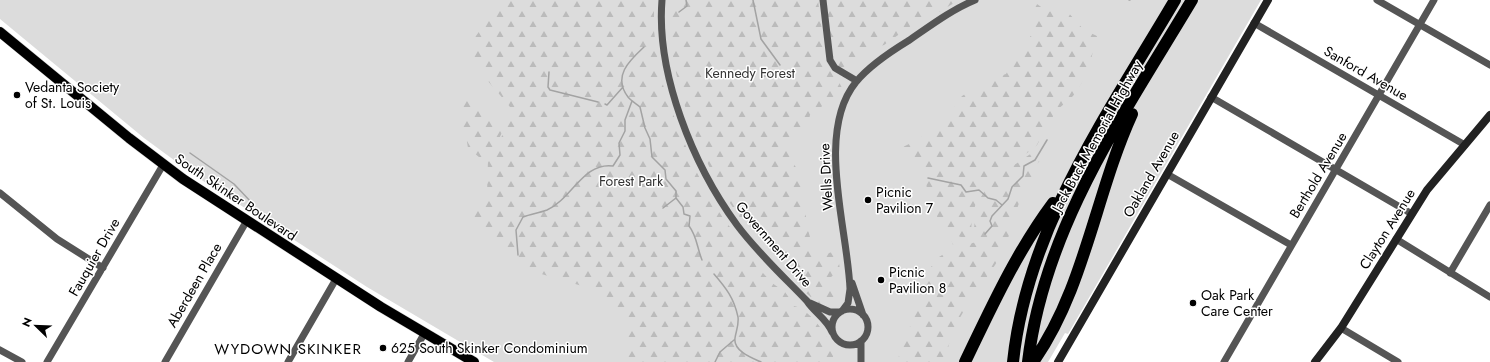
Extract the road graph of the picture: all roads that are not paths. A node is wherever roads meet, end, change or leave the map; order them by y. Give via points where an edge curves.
1 (662, 0) edge
2 (823, 0) edge
3 (976, 0) edge
4 (1175, 0) edge
5 (1192, 0) edge
6 (1268, 0) edge
7 (1376, 0) edge
8 (1434, 0) edge
9 (1254, 23) junction
10 (1420, 24) junction
11 (0, 32) edge
12 (1160, 53) junction
13 (1490, 65) edge
14 (857, 81) junction
15 (1380, 96) junction
16 (1212, 97) junction
17 (1490, 115) edge
18 (1465, 145) junction
19 (162, 165) junction
20 (1336, 170) junction
21 (1167, 174) junction
22 (1072, 176) junction
23 (0, 193) edge
24 (1490, 205) edge
25 (1412, 214) junction
26 (246, 222) junction
27 (1396, 239) junction
28 (1291, 245) junction
29 (103, 268) junction
30 (1450, 273) junction
31 (849, 275) junction
32 (336, 279) junction
33 (1490, 298) edge
34 (807, 301) junction
35 (841, 312) junction
36 (864, 316) junction
37 (1341, 328) junction
38 (832, 332) junction
39 (424, 334) junction
40 (861, 341) junction
41 (0, 350) edge
42 (22, 362) edge
43 (47, 362) edge
44 (165, 362) edge
45 (288, 362) edge
46 (408, 362) edge
47 (474, 362) edge
48 (861, 362) edge
49 (965, 362) edge
50 (1013, 362) edge
51 (1028, 362) edge
52 (1034, 362) edge
53 (1058, 362) edge
54 (1224, 362) edge
55 (1315, 362) edge
56 (1398, 362) edge

1 - 34 street, Government Drive via 662,44 670,83 684,124 711,185 737,225
2 - 14 street via 830,60 835,68
3 - 14 street, Wells Drive via 949,14 896,49
4 - 22 highway, Jack Buck Memorial Highway
5 - 12 highway, Jack Buck Memorial Highway
6 - 9 street, Oakland Avenue
7 - 10 street
8 - 10 street, Berthold Avenue
9 - 15 street, Sanford Avenue
9 - 16 street, Oakland Avenue
10 - 13 street
10 - 15 street, Berthold Avenue
11 - 19 main road, South Skinker Boulevard
12 - 51 highway, Jack Buck Memorial Highway via 1096,163 1068,220 1046,279
12 - 52 highway via 1121,139 1072,288 1055,326
14 - 31 street, Wells Drive via 841,108 836,135 839,198
15 - 18 street, Sanford Avenue
15 - 20 street, Berthold Avenue
16 - 20 street
16 - 21 street, Oakland Avenue
17 - 18 street, Clayton Avenue
18 - 25 street, Clayton Avenue via 1434,181
19 - 26 main road, South Skinker Boulevard
19 - 29 street, Fauquier Drive
20 - 25 street
20 - 28 street, Berthold Avenue
21 - 28 street
21 - 53 street, Oakland Avenue
22 - 49 highway via 1031,236
22 - 50 highway, Jack Buck Memorial Highway via 1053,214 1038,253 1021,315
23 - 29 street via 57,239
24 - 30 street
25 - 27 street, Clayton Avenue
26 - 32 main road, South Skinker Boulevard
26 - 44 street, Aberdeen Place
27 - 30 street
27 - 37 street, Clayton Avenue
28 - 54 street, Berthold Avenue
29 - 43 street, Fauquier Drive
30 - 33 street
31 - 35 street, Wells Drive via 849,300
31 - 36 street, Wells Drive
32 - 39 main road, South Skinker Boulevard
32 - 45 street
34 - 35 street, Government Drive via 826,310
34 - 38 street, Government Drive via 816,313 828,322
35 - 36 street via 852,310
35 - 38 street via 832,323
36 - 40 street via 868,326
37 - 55 street, Clayton Avenue
37 - 56 street
38 - 40 street via 836,340 844,344 853,345
39 - 46 street
39 - 47 main road, South Skinker Boulevard
40 - 48 street
41 - 42 street

